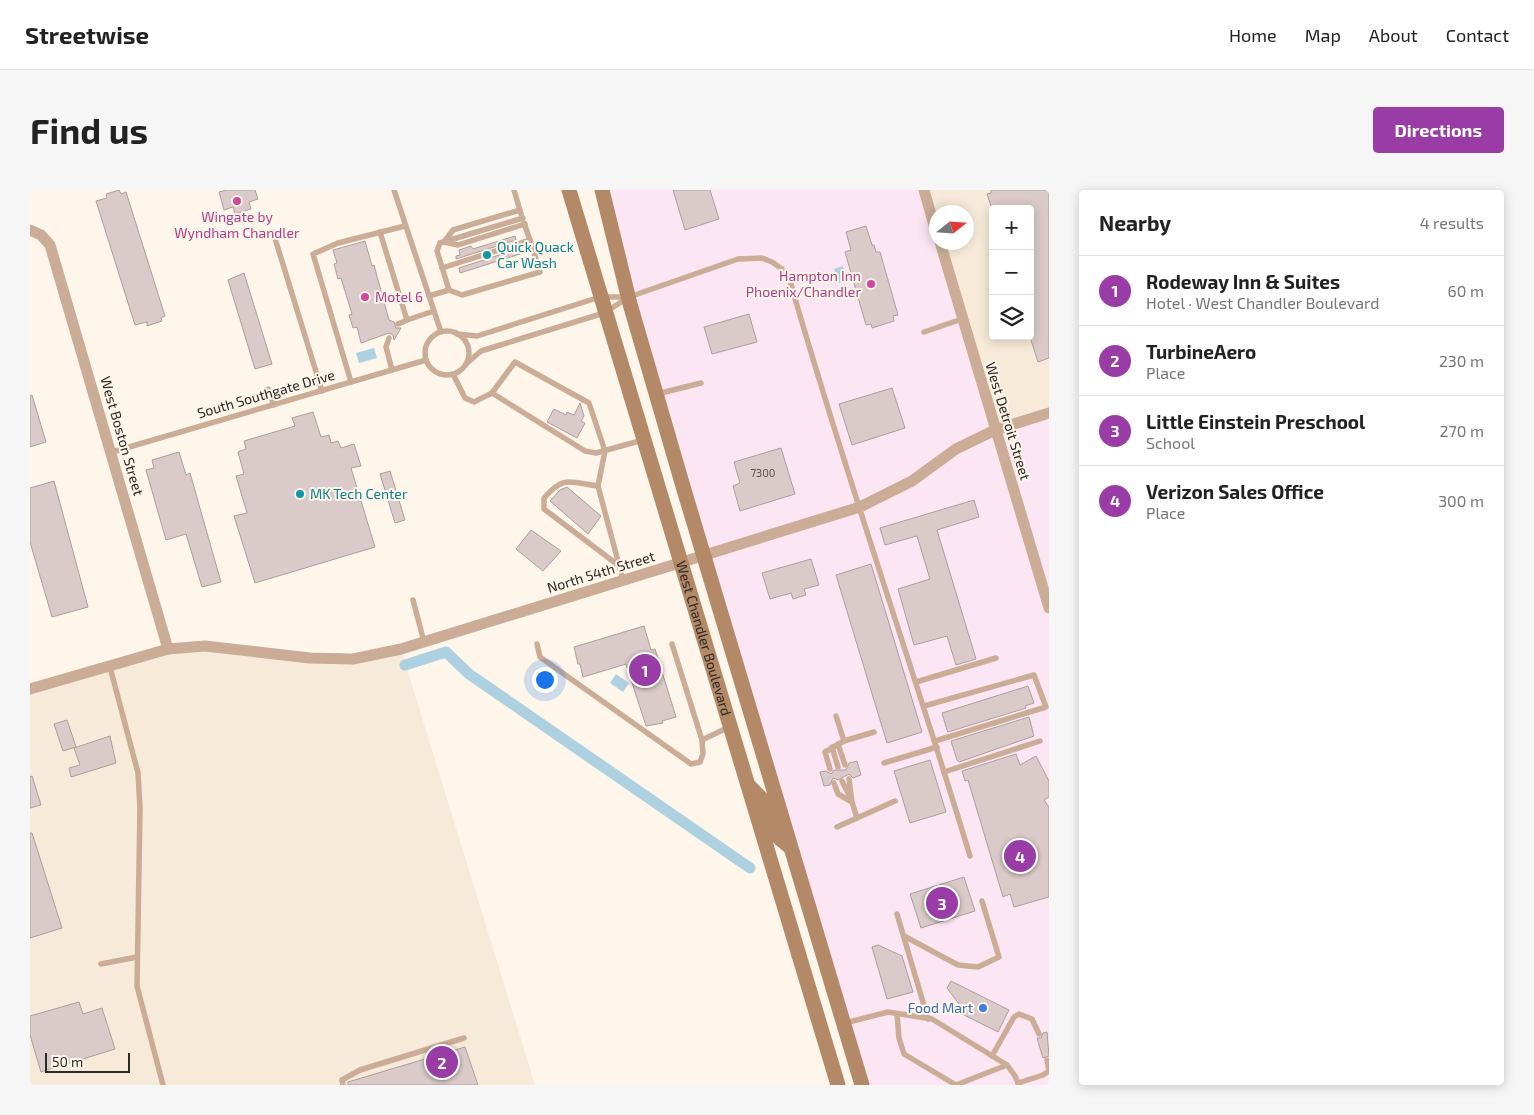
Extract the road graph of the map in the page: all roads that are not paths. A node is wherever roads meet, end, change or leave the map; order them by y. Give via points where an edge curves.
1 (394, 190) edge
2 (514, 190) edge
3 (569, 190) edge
4 (602, 190) edge
5 (924, 190) edge
6 (929, 208) edge
7 (520, 210) junction
8 (524, 221) junction
9 (406, 226) junction
10 (30, 230) edge
11 (273, 232) dead end
12 (380, 232) junction
13 (530, 240) junction
14 (444, 242) junction
15 (942, 250) edge
16 (442, 268) junction
17 (449, 290) junction
18 (429, 296) junction
19 (629, 297) junction
20 (600, 298) junction
21 (434, 312) junction
22 (604, 313) junction
23 (962, 319) junction
24 (407, 320) junction
25 (398, 324) dead end
26 (441, 332) junction
27 (924, 332) dead end
28 (457, 334) junction
29 (389, 338) dead end
30 (426, 360) junction
31 (466, 364) junction
32 (392, 370) junction
33 (453, 374) junction
34 (351, 382) junction
35 (700, 383) dead end
36 (268, 389) dead end
37 (322, 391) junction
38 (492, 393) junction
39 (657, 394) junction
40 (274, 405) junction
41 (1049, 413) edge
42 (995, 430) junction
43 (643, 440) junction
44 (605, 451) junction
45 (112, 452) junction
46 (598, 486) junction
47 (860, 507) junction
48 (704, 555) junction
49 (682, 562) junction
50 (618, 565) junction
51 (623, 580) junction
52 (413, 600) dead end
53 (1049, 608) edge
54 (424, 642) junction
55 (537, 644) dead end
56 (672, 644) dead end
57 (168, 650) junction
58 (996, 658) dead end
59 (110, 667) junction
60 (916, 682) junction
61 (30, 689) edge
62 (924, 706) junction
63 (836, 716) dead end
64 (730, 727) junction
65 (874, 732) dead end
66 (702, 740) junction
67 (1040, 741) dead end
68 (841, 743) junction
69 (936, 744) junction
70 (832, 748) junction
71 (884, 763) dead end
72 (830, 769) dead end
73 (944, 772) junction
74 (849, 779) dead end
75 (842, 781) dead end
76 (834, 783) dead end
77 (747, 784) junction
78 (895, 800) dead end
79 (852, 802) junction
80 (857, 818) junction
81 (837, 827) dead end
82 (791, 848) junction
83 (970, 856) dead end
84 (982, 901) dead end
85 (897, 914) dead end
86 (904, 936) junction
87 (137, 956) junction
88 (101, 964) dead end
89 (897, 1014) junction
90 (928, 1019) junction
91 (843, 1024) junction
92 (1039, 1034) dead end
93 (464, 1038) dead end
94 (992, 1056) junction
95 (1047, 1060) dead end
96 (1006, 1065) junction
97 (1019, 1084) edge
98 (163, 1085) edge
99 (343, 1085) edge
100 (838, 1085) edge
101 (862, 1085) edge

1 - 9 lane
2 - 7 lane
3 - 20 main road, West Chandler Boulevard
4 - 19 main road, West Chandler Boulevard
5 - 6 street
7 - 8 lane
7 - 14 lane via 453,230
8 - 13 lane
8 - 14 lane
9 - 12 lane
9 - 18 lane
10 - 45 street, West Boston Street via 41,235 50,245
11 - 37 lane
12 - 24 lane
12 - 34 lane via 338,243 313,254
13 - 16 lane
13 - 17 lane via 540,272 462,295
14 - 16 lane via 440,243 437,251
15 - 23 street, West Detroit Street
16 - 17 lane
17 - 18 lane
18 - 21 lane
19 - 20 lane
19 - 22 lane
19 - 39 main road, West Chandler Boulevard
19 - 47 lane via 738,259 762,258 782,269 790,281
20 - 22 main road, West Chandler Boulevard
20 - 28 lane via 477,336
21 - 24 lane
21 - 26 lane
22 - 31 lane via 481,351
22 - 43 main road, West Chandler Boulevard
23 - 27 lane
23 - 42 street, West Detroit Street
24 - 25 lane
26 - 28 lane
26 - 30 lane via 428,342
28 - 31 lane via 468,347
29 - 32 lane via 386,347
30 - 32 lane, South Southgate Drive
30 - 33 lane via 440,374
31 - 33 lane
32 - 34 lane, South Southgate Drive
33 - 38 lane via 465,398 474,402
34 - 37 lane, South Southgate Drive
35 - 39 lane
36 - 40 lane
37 - 40 lane, South Southgate Drive
38 - 44 lane via 585,451
38 - 44 lane via 515,362 589,403
39 - 48 main road, West Chandler Boulevard
40 - 45 lane, South Southgate Drive
41 - 42 street, North 54th Street
42 - 47 street, North 54th Street via 956,449 912,481
42 - 53 street, West Detroit Street
43 - 44 lane
43 - 49 main road, West Chandler Boulevard
44 - 46 lane
45 - 57 street, West Boston Street
46 - 50 lane
46 - 50 lane via 556,484 544,498 544,509
47 - 48 street, North 54th Street
47 - 60 lane
48 - 49 street, North 54th Street
48 - 82 main road, West Chandler Boulevard
49 - 51 street, North 54th Street
49 - 64 main road, West Chandler Boulevard
50 - 51 lane
51 - 54 street, North 54th Street
52 - 54 lane
54 - 57 street, North 54th Street via 353,658 310,658 205,646
55 - 66 lane via 540,657 691,764 700,762
56 - 66 lane
57 - 59 street, North 54th Street
58 - 60 lane
59 - 61 street, North 54th Street
59 - 87 lane via 138,773
60 - 62 lane
62 - 69 lane
62 - 69 lane via 1034,675 1046,707
63 - 68 lane
64 - 66 lane
64 - 77 main road, West Chandler Boulevard
65 - 68 lane
67 - 73 lane
68 - 70 lane
68 - 70 lane via 841,766
69 - 71 lane
69 - 73 lane
70 - 72 lane via 825,752
73 - 83 lane
74 - 79 lane
75 - 79 lane
76 - 79 lane via 838,794
77 - 82 main road via 766,803 777,836
77 - 100 main road, West Chandler Boulevard
78 - 80 lane
79 - 80 lane
80 - 81 lane
82 - 91 main road, West Chandler Boulevard
84 - 86 lane via 999,957 978,967 958,965
85 - 86 lane
86 - 90 lane
87 - 88 lane
87 - 98 lane via 137,986
89 - 90 lane
89 - 91 lane via 888,1012
89 - 96 lane via 904,1054 956,1084
90 - 94 lane
91 - 101 main road, West Chandler Boulevard
92 - 94 lane via 1032,1018 1020,1014 1014,1017
93 - 99 lane via 360,1070 342,1080
94 - 96 lane
95 - 97 lane via 1049,1070
96 - 97 lane

